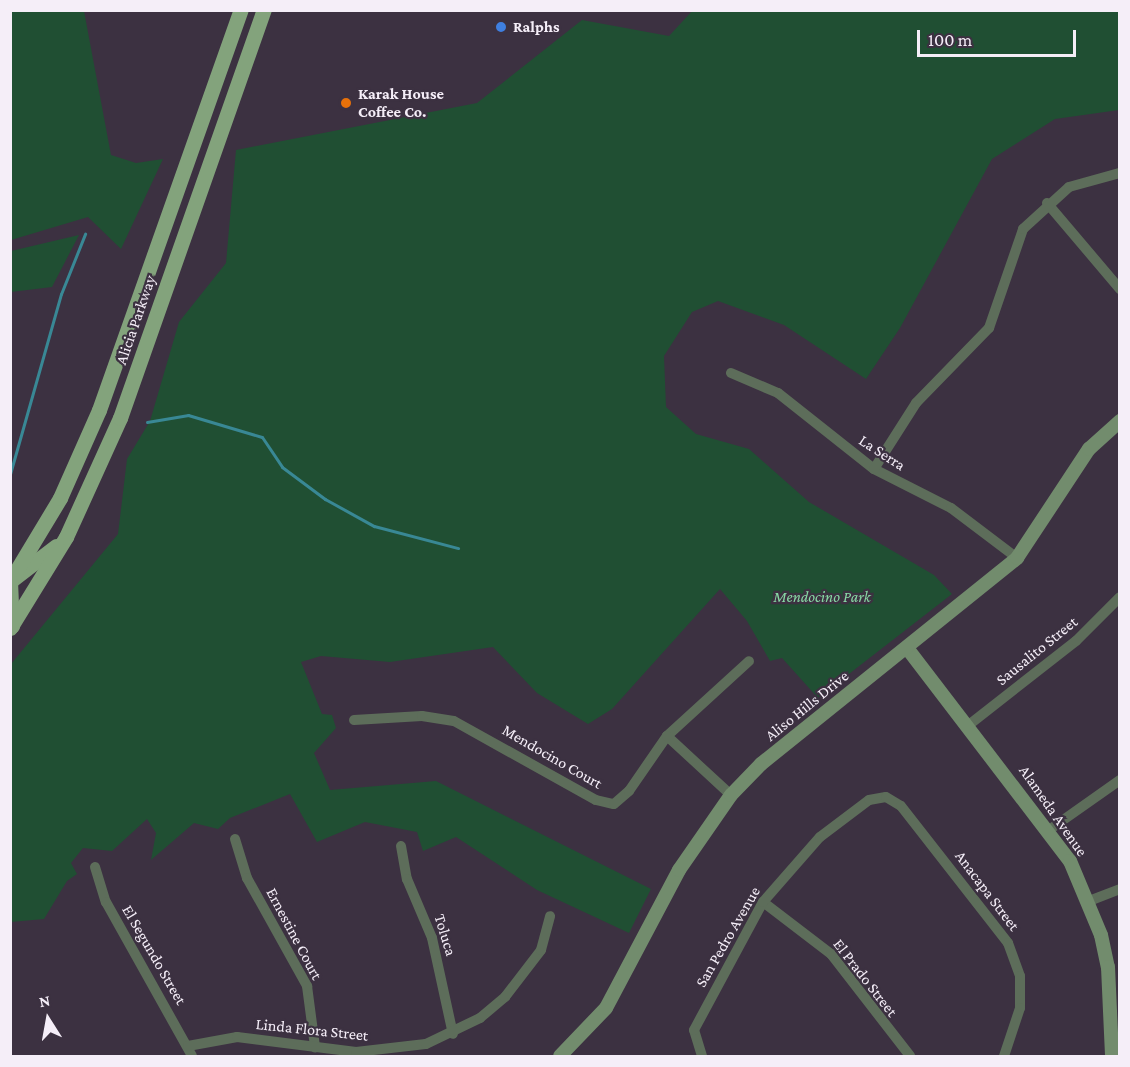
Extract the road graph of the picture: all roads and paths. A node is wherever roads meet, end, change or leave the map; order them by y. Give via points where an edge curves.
1 (240, 10) edge
2 (264, 10) edge
3 (228, 47) junction
4 (250, 53) junction
5 (1119, 173) edge
6 (1047, 203) junction
7 (1119, 289) edge
8 (731, 373) dead end
9 (1119, 421) edge
10 (874, 469) junction
11 (66, 537) junction
12 (1017, 558) junction
13 (10, 581) edge
14 (1119, 597) edge
15 (11, 627) edge
16 (907, 648) junction
17 (749, 661) dead end
18 (354, 720) dead end
19 (970, 724) junction
20 (667, 736) junction
21 (1119, 780) edge
22 (731, 795) junction
23 (886, 797) joint
24 (1049, 830) junction
25 (235, 839) dead end
26 (401, 846) dead end
27 (95, 867) dead end
28 (1119, 889) edge
29 (1089, 901) junction
30 (764, 902) junction
31 (550, 916) dead end
32 (453, 1034) junction
33 (1116, 1042) edge
34 (315, 1047) junction
35 (190, 1052) edge
36 (560, 1056) edge
37 (702, 1056) edge
38 (910, 1056) edge
39 (1004, 1056) edge
40 (1112, 1056) edge

1 - 3 main road, Alicia Parkway
2 - 4 main road, Alicia Parkway
3 - 4 main road
3 - 13 main road, Alicia Parkway via 99,410 60,498
4 - 11 main road, Alicia Parkway via 120,418
5 - 6 street via 1087,180
6 - 7 street
6 - 10 street via 1023,229 989,328 916,403
8 - 10 street, La Serra via 778,393
9 - 12 street, Aliso Hills Drive via 1089,449
10 - 12 street, La Serra via 951,508
11 - 13 main road
11 - 15 main road, Alicia Parkway
12 - 16 street, Aliso Hills Drive
13 - 15 main road
14 - 19 street, Sausalito Street via 1076,641
16 - 19 street, Alameda Avenue
16 - 22 street, Aliso Hills Drive via 761,764
17 - 20 street, Mendocino Court
18 - 20 street, Mendocino Court via 422,716 454,721 605,803 623,798
19 - 24 street, Alameda Avenue
20 - 22 street
21 - 24 street
22 - 36 street, Aliso Hills Drive via 679,870 606,1008
23 - 30 street, San Pedro Avenue via 869,800 820,837
23 - 39 street, Anacapa Street via 901,806 1008,943 1020,976 1020,1008
24 - 29 street, Alameda Avenue
25 - 34 street, Ernestine Court via 248,878 306,986
26 - 32 street, Toluca via 407,879 432,938
27 - 35 street, El Segundo Street via 106,902
28 - 29 street
29 - 33 street, Alameda Avenue via 1108,967
30 - 37 street, San Pedro Avenue via 693,1038
30 - 38 street, El Prado Street via 831,954
31 - 32 street, Linda Flora Street via 541,950 524,976 480,1018
32 - 34 street, Linda Flora Street via 392,1052
33 - 40 street, Alameda Avenue
34 - 35 street, Linda Flora Street via 237,1037

